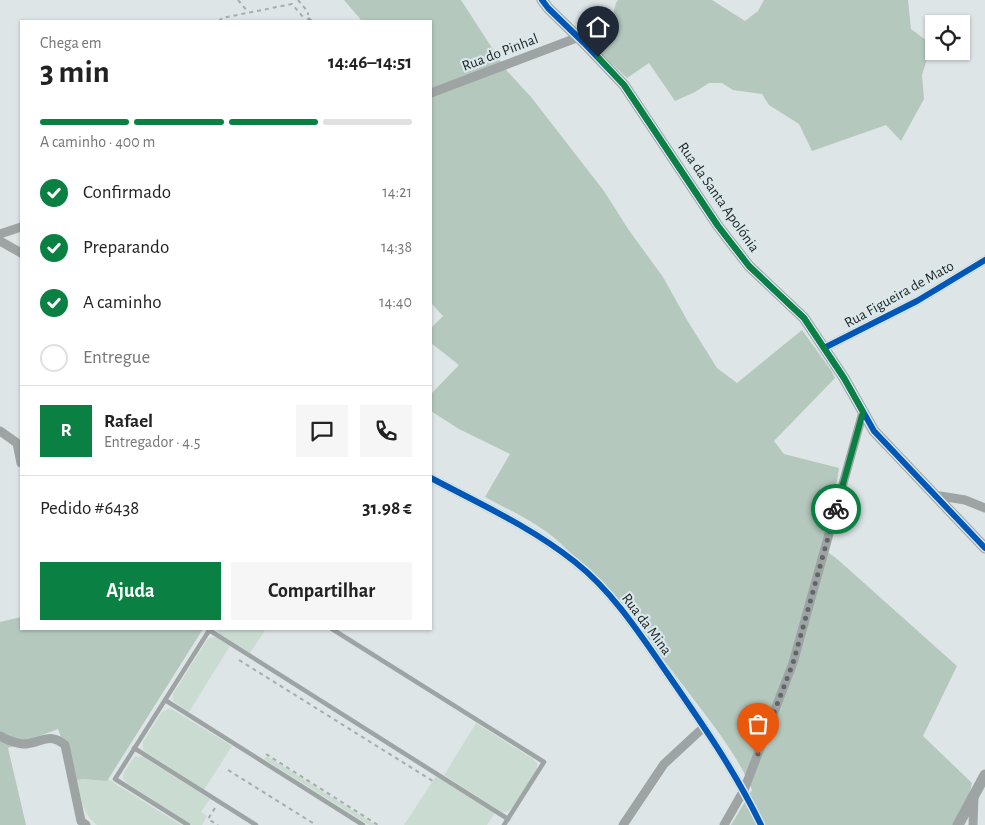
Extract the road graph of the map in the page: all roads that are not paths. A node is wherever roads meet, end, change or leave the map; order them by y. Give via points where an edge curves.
1 (548, 3) edge
2 (579, 38) junction
3 (432, 92) edge
4 (20, 227) edge
5 (0, 234) edge
6 (0, 241) edge
7 (20, 252) edge
8 (985, 260) edge
9 (824, 348) junction
10 (863, 412) junction
11 (0, 431) edge
12 (20, 458) edge
13 (432, 479) edge
14 (934, 495) junction
15 (985, 508) edge
16 (985, 548) edge
17 (209, 630) edge
18 (334, 630) edge
19 (165, 700) junction
20 (704, 727) junction
21 (0, 736) edge
22 (134, 748) junction
23 (985, 775) edge
24 (744, 790) junction
25 (974, 796) junction
26 (508, 818) junction
27 (86, 825) edge
28 (188, 825) edge
29 (256, 825) edge
30 (364, 825) edge
31 (504, 825) edge
32 (622, 825) edge
33 (724, 825) edge
34 (761, 825) edge
35 (958, 825) edge
36 (973, 825) edge

1 - 2 street, Rua da Santa Apolónia
2 - 3 street, Rua do Pinhal
2 - 9 street, Rua da Santa Apolónia via 624,85 718,226 749,266 804,318
4 - 5 street
6 - 7 street
8 - 9 street, Rua Figueira de Mato via 917,301
9 - 10 street, Rua da Santa Apolónia
10 - 14 street, Rua da Santa Apolónia via 874,432
10 - 24 street via 793,663
11 - 12 street via 17,443
13 - 20 street, Rua da Mina via 514,522 577,564 618,605
14 - 15 street via 965,500
14 - 16 street, Rua da Santa Apolónia
17 - 19 lane
17 - 26 lane
18 - 26 lane via 544,762
19 - 22 lane
19 - 30 lane
20 - 24 street, Rua da Mina
20 - 32 street via 664,764
21 - 27 street via 25,744 51,738 65,745 81,822
22 - 28 lane via 115,779
22 - 29 lane
23 - 25 street
24 - 33 street
24 - 34 street, Rua da Mina
25 - 35 street
25 - 36 street
26 - 31 lane

